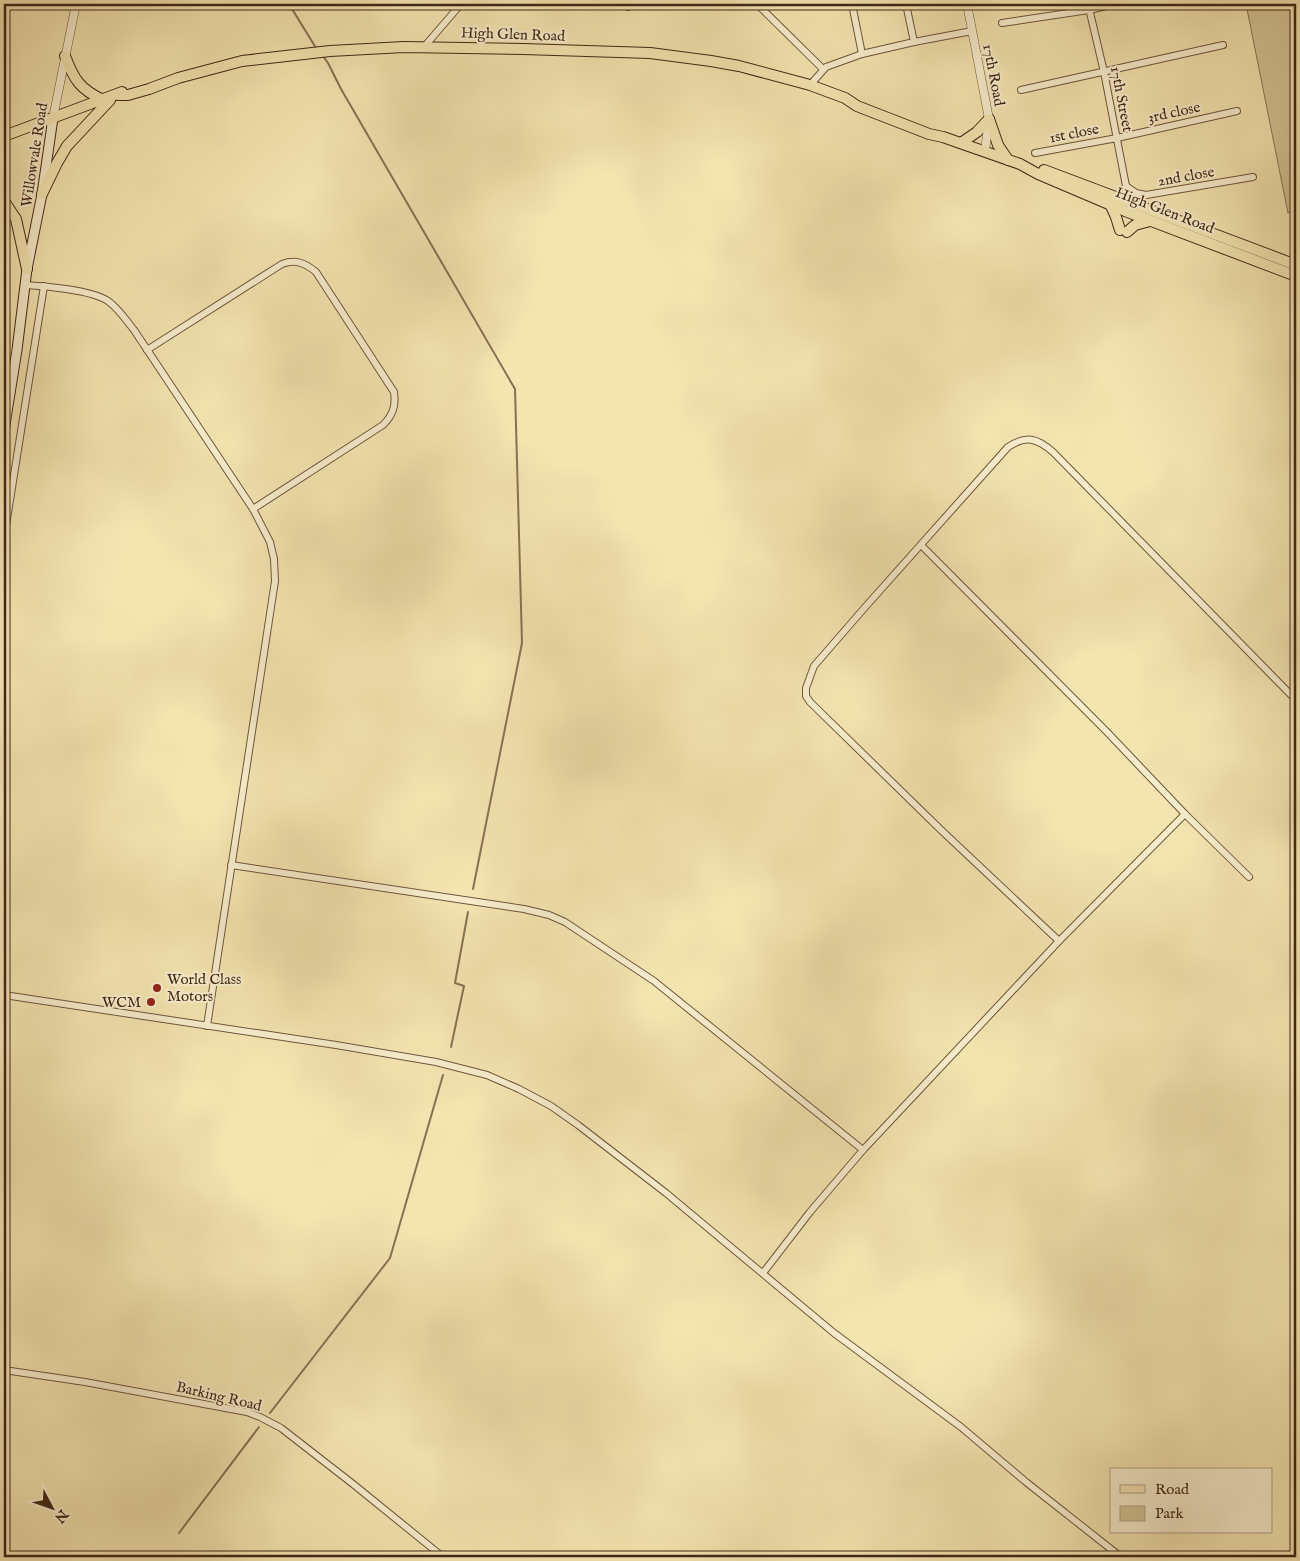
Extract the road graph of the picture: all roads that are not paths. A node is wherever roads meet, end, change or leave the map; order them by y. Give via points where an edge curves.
1 (76, 4) edge
2 (461, 4) edge
3 (758, 4) edge
4 (852, 4) edge
5 (906, 4) edge
6 (968, 4) edge
7 (1115, 4) edge
8 (1089, 7) edge
9 (1002, 23) dead end
10 (972, 31) junction
11 (914, 42) junction
12 (1223, 45) dead end
13 (424, 47) junction
14 (862, 54) junction
15 (65, 56) junction
16 (823, 69) junction
17 (1104, 72) junction
18 (810, 85) junction
19 (1021, 90) dead end
20 (111, 97) junction
21 (1237, 112) dead end
22 (53, 118) junction
23 (989, 119) junction
24 (4, 136) edge
25 (1117, 138) junction
26 (961, 143) junction
27 (985, 151) junction
28 (1036, 153) dead end
29 (1008, 160) junction
30 (1026, 166) junction
31 (1252, 177) dead end
32 (1126, 186) junction
33 (42, 194) junction
34 (1120, 199) junction
35 (4, 201) edge
36 (1110, 204) junction
37 (1151, 221) junction
38 (1296, 264) edge
39 (27, 269) junction
40 (1296, 276) edge
41 (25, 285) junction
42 (44, 286) junction
43 (147, 350) junction
44 (4, 431) edge
45 (253, 509) junction
46 (4, 538) edge
47 (921, 545) junction
48 (1296, 700) edge
49 (1184, 814) junction
50 (232, 865) junction
51 (1249, 877) dead end
52 (1059, 941) junction
53 (4, 995) edge
54 (206, 1026) junction
55 (863, 1150) junction
56 (763, 1273) junction
57 (4, 1370) edge
58 (443, 1557) edge
59 (1121, 1557) edge

1 - 15 street, Willowvale Road
2 - 13 street
3 - 16 street
4 - 14 street
5 - 11 street
6 - 10 street, 17th Road
7 - 8 street
8 - 9 street
8 - 17 street, 17th Street
10 - 11 street
10 - 23 street, 17th Road
11 - 14 street
12 - 17 street
13 - 18 main road, High Glen Road via 650,53 739,66
13 - 20 main road, High Glen Road via 310,52 242,61 178,78 149,90
14 - 16 street
15 - 20 main road via 73,77 83,88
15 - 22 street, Willowvale Road
16 - 18 street
17 - 19 street
17 - 25 street, 17th Street
18 - 26 main road, High Glen Road via 929,134
20 - 22 main road, High Glen Road
20 - 33 main road via 67,146
21 - 25 street, 3rd close
22 - 24 main road, High Glen Road
22 - 33 main road, Willowvale Road
23 - 26 main road
23 - 27 street, 17th Road
23 - 29 main road via 998,145
25 - 28 street, 1st close
25 - 32 street, 17th Street
26 - 27 main road, High Glen Road
27 - 29 main road, High Glen Road
29 - 30 main road, High Glen Road
30 - 34 main road, High Glen Road via 1040,168
30 - 36 main road, High Glen Road
31 - 32 street, 2nd close via 1146,195
32 - 34 street
33 - 39 main road, Willowvale Road
34 - 38 main road, High Glen Road
35 - 39 main road via 16,219
36 - 37 main road, High Glen Road
36 - 37 main road via 1123,231
37 - 40 main road, High Glen Road
39 - 41 main road, Willowvale Road
41 - 42 street
41 - 44 main road, Willowvale Road
42 - 43 street via 82,292 106,300 120,312
42 - 46 street
43 - 45 street
43 - 45 street via 282,264 300,262 316,272 394,392 394,410 383,425
45 - 50 street via 270,542 274,581
47 - 48 street via 1008,447 1017,441 1035,440 1053,452
47 - 49 street
47 - 52 street via 814,666 806,696
49 - 51 street
49 - 52 street
50 - 54 street
50 - 55 street via 524,909 565,922 654,981
52 - 55 street
53 - 54 street
54 - 56 street via 436,1062 487,1075 519,1088 578,1125
55 - 56 street
56 - 59 street via 834,1333 962,1427
57 - 58 street, Barking Road via 86,1382 260,1416 318,1456

